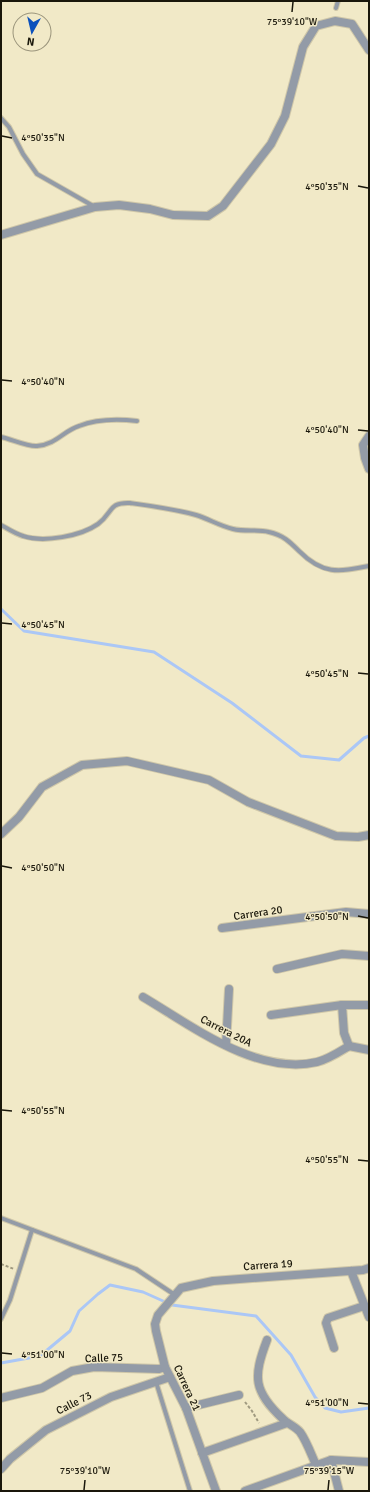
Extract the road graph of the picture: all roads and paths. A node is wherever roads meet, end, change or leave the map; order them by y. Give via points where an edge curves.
1 (338, 1) edge
2 (336, 8) dead end
3 (369, 50) edge
4 (1, 118) edge
5 (95, 207) junction
6 (1, 235) edge
7 (138, 421) dead end
8 (369, 436) edge
9 (1, 437) edge
10 (369, 470) edge
11 (1, 525) edge
12 (369, 566) edge
13 (1, 834) edge
14 (369, 835) edge
15 (369, 914) edge
16 (222, 928) dead end
17 (369, 956) edge
18 (277, 969) dead end
19 (229, 989) dead end
20 (144, 997) dead end
21 (369, 1004) edge
22 (342, 1005) junction
23 (271, 1015) dead end
24 (226, 1045) junction
25 (349, 1046) junction
26 (369, 1050) edge
27 (1, 1218) edge
28 (32, 1230) junction
29 (1, 1264) edge
30 (369, 1268) edge
31 (19, 1271) junction
32 (351, 1271) junction
33 (174, 1296) junction
34 (364, 1306) junction
35 (369, 1317) edge
36 (1, 1319) edge
37 (267, 1340) dead end
38 (334, 1348) dead end
39 (165, 1367) junction
40 (170, 1377) junction
41 (156, 1382) junction
42 (238, 1395) joint
43 (1, 1398) edge
44 (186, 1408) junction
45 (287, 1423) junction
46 (263, 1432) junction
47 (202, 1453) junction
48 (331, 1460) junction
49 (369, 1462) edge
50 (316, 1465) junction
51 (1, 1469) edge
52 (190, 1491) edge
53 (216, 1491) edge
54 (246, 1491) edge
55 (339, 1491) edge

1 - 2 lane
3 - 5 street via 352,24 335,21 316,26 303,47 285,116 271,144 223,206 208,216 173,215 119,205
4 - 5 lane via 37,174
5 - 6 street
7 - 9 lane via 110,420 78,426 45,445 35,446
8 - 10 street via 363,445
11 - 12 lane via 23,536 54,538 81,533 105,518 111,509 120,503 130,503 196,515 235,530 268,531 283,536 312,561 326,568 339,571
13 - 14 street via 19,817 42,787 82,765 127,761 209,780 248,802 336,836
15 - 16 street, Carrera 20 via 346,912
17 - 18 street via 342,954
19 - 24 street
20 - 24 street, Carrera 20A
21 - 22 street
22 - 23 street
22 - 25 street via 344,1033
24 - 25 street, Carrera 20A via 243,1054 290,1065 330,1058
25 - 26 street
27 - 28 lane
28 - 31 lane
28 - 33 lane via 136,1268
29 - 31 path
30 - 32 street, Carrera 19
31 - 36 lane
32 - 33 street, Carrera 19 via 213,1281 181,1288
32 - 34 street
33 - 39 street, Carrera 21 via 158,1315 155,1324
34 - 35 street
34 - 38 street via 328,1318 326,1323
37 - 45 street via 258,1365 258,1386 273,1410
39 - 40 street, Carrera 21
39 - 43 street, Calle 75 via 94,1368 72,1371 42,1388
40 - 41 street, Calle 73
40 - 44 street, Carrera 21
41 - 51 street, Calle 73 via 111,1397 46,1430
41 - 52 lane
42 - 44 street
42 - 46 path via 252,1410
44 - 47 street, Carrera 21
45 - 46 street
45 - 50 street via 300,1432
46 - 47 street
47 - 53 street, Carrera 21
48 - 49 street
48 - 50 street
48 - 55 street
50 - 54 street

